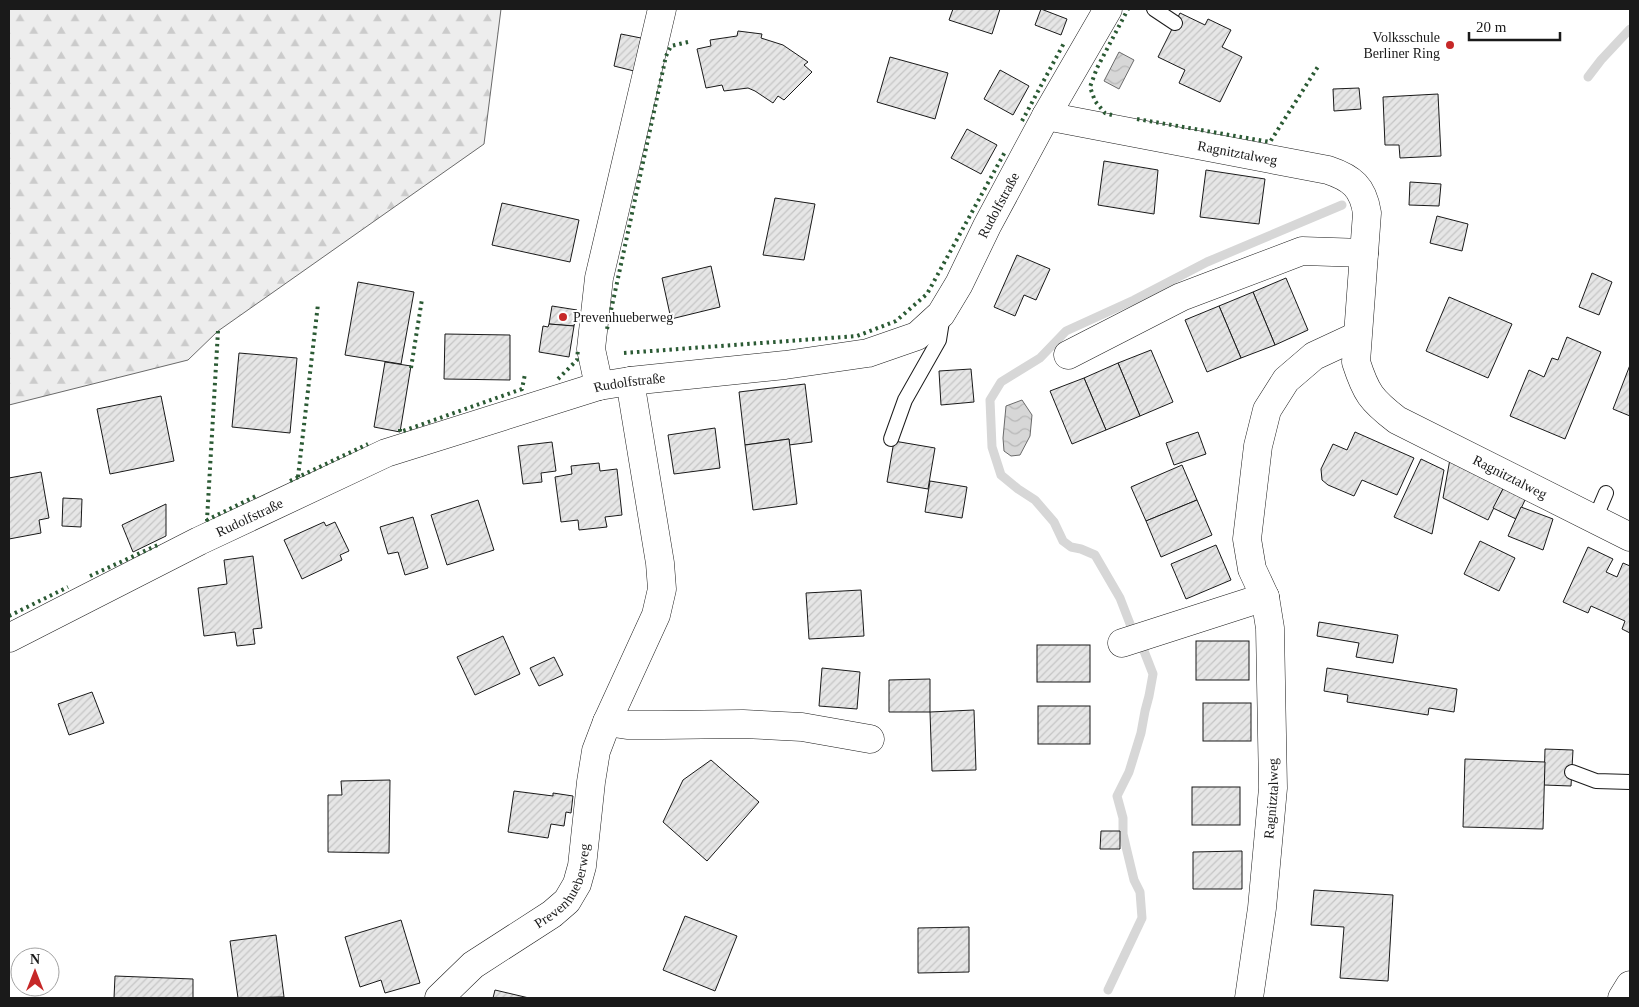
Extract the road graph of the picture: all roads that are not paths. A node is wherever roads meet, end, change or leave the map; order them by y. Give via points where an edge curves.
1 (662, 9) edge
2 (1108, 9) edge
3 (1154, 9) edge
4 (1176, 23) dead end
5 (1046, 116) junction
6 (1364, 253) junction
7 (943, 311) junction
8 (1357, 336) junction
9 (1068, 355) dead end
10 (630, 381) junction
11 (599, 386) junction
12 (891, 440) dead end
13 (1606, 493) dead end
14 (1595, 519) junction
15 (1630, 537) edge
16 (1265, 597) junction
17 (9, 638) edge
18 (1122, 642) dead end
19 (607, 722) junction
20 (870, 740) dead end
21 (1572, 772) dead end
22 (1630, 782) edge
23 (1630, 985) edge
24 (439, 998) edge
25 (1249, 998) edge
26 (1622, 998) edge

1 - 11 street via 599,278 591,349
2 - 5 street, Rudolfstraße
3 - 4 lane
5 - 6 street, Ragnitztalweg via 1346,176 1360,189 1365,200
5 - 7 street, Rudolfstraße
6 - 8 street, Ragnitztalweg
6 - 9 street via 1302,251 1181,297
7 - 10 street, Rudolfstraße via 917,336 868,353
7 - 12 lane via 939,340 905,400
8 - 14 street, Ragnitztalweg via 1356,362 1363,385 1377,405 1397,420
8 - 16 street, Ragnitztalweg via 1314,356 1286,380 1267,410 1258,446 1246,539 1252,569
10 - 11 street, Rudolfstraße
10 - 19 street, Prevenhueberweg via 662,589 656,615
11 - 17 street, Rudolfstraße via 386,453 198,542
13 - 14 lane
14 - 15 street, Ragnitztalweg
16 - 18 street
16 - 25 street, Ragnitztalweg via 1270,628 1273,788 1262,908
19 - 20 street via 802,727
19 - 24 street, Prevenhueberweg via 595,759 582,866 567,901 472,965
21 - 22 lane via 1596,781
23 - 26 street

